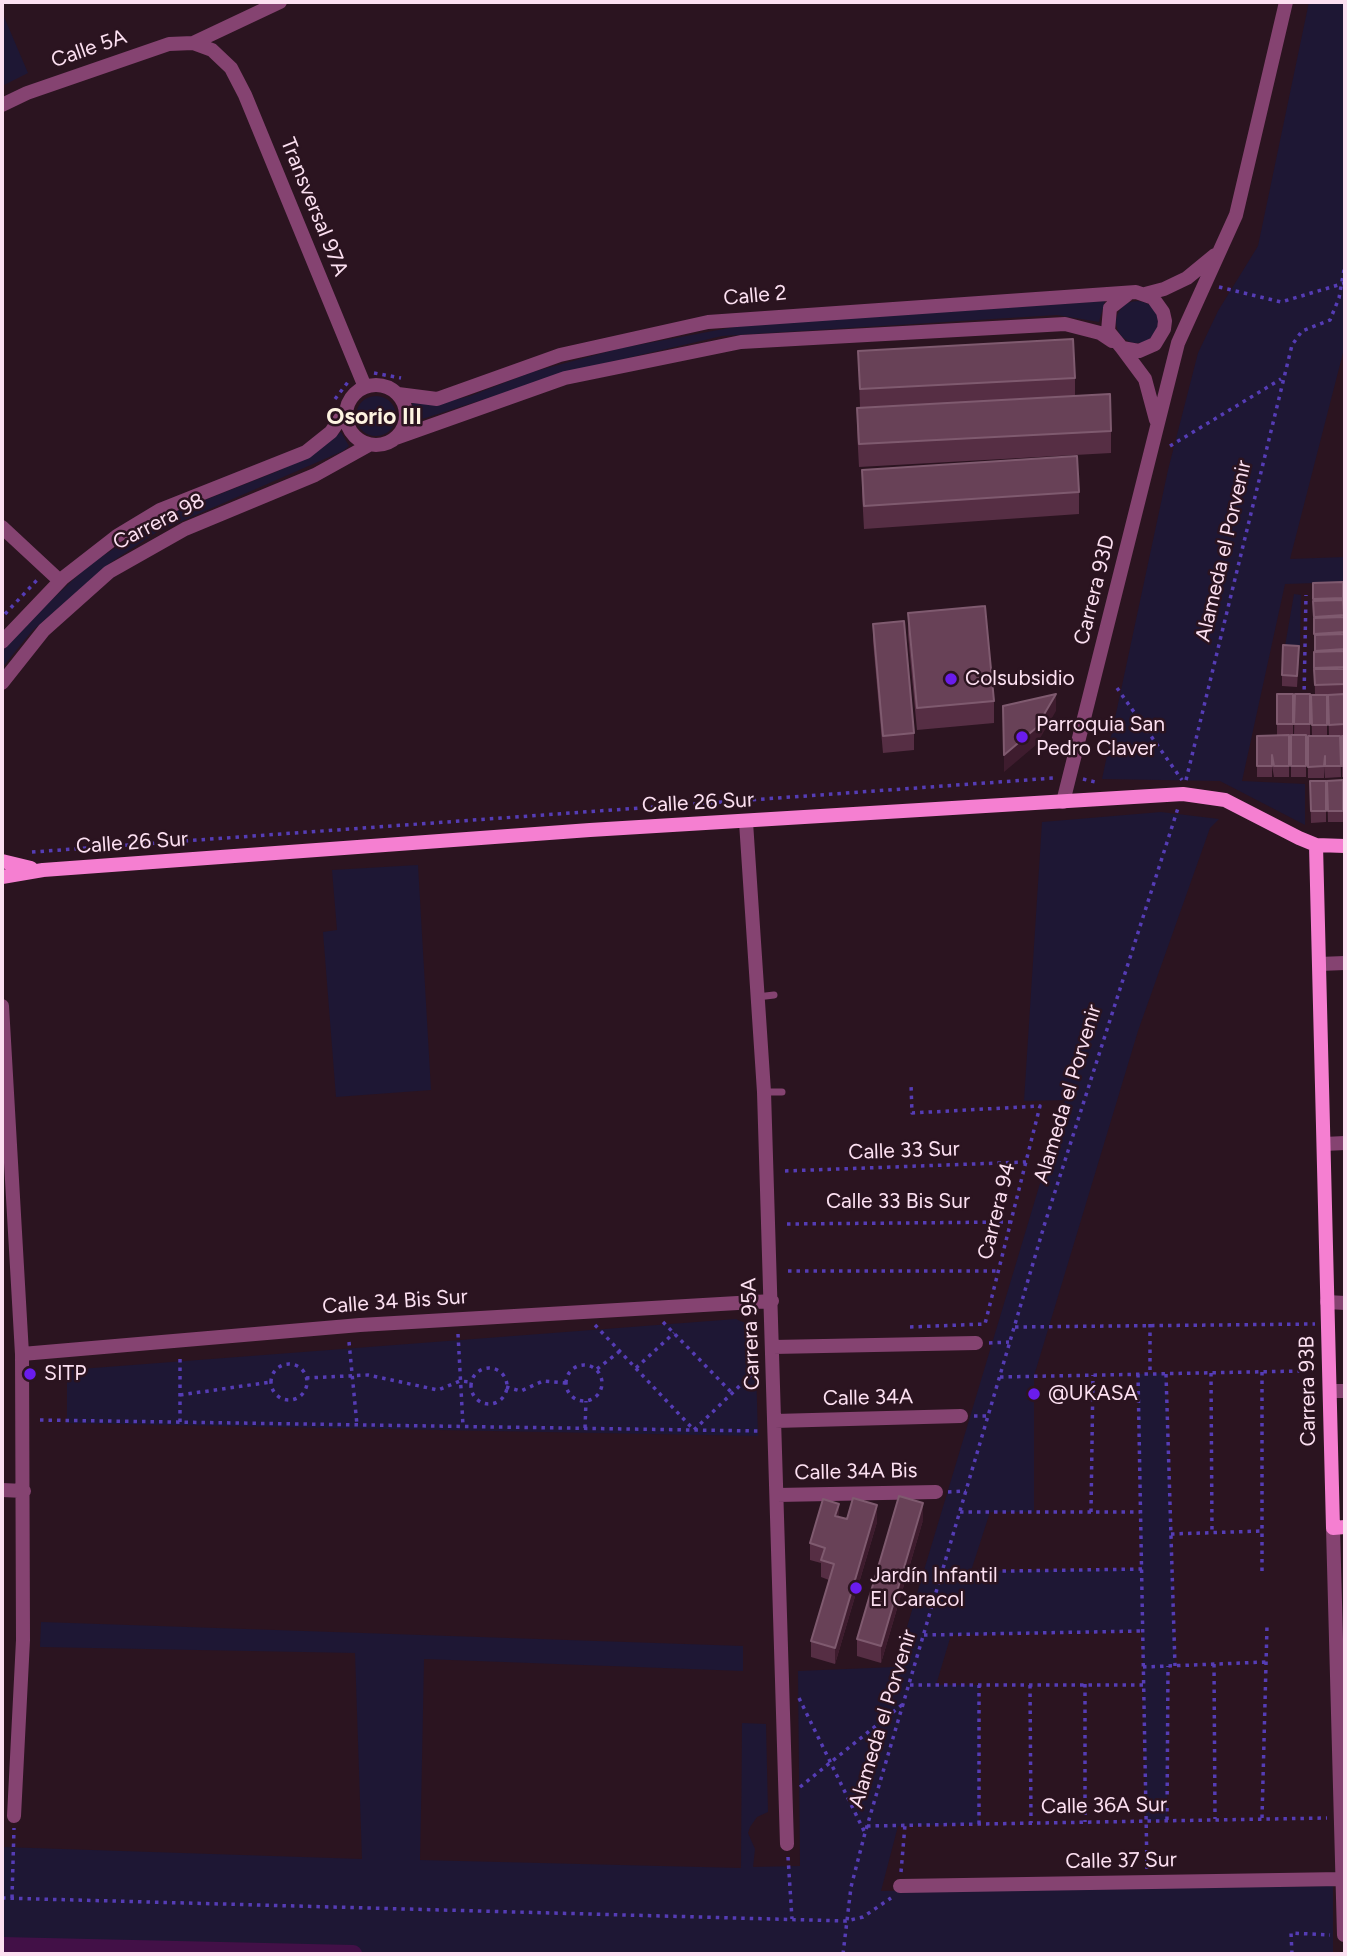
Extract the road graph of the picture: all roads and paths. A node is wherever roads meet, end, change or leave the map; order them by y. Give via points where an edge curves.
1 (281, 2) edge
2 (1286, 2) edge
3 (193, 43) junction
4 (212, 50) joint
5 (2, 105) edge
6 (1221, 250) junction
7 (1345, 264) edge
8 (1204, 283) junction
9 (1344, 283) edge
10 (1128, 293) junction
11 (1145, 294) junction
12 (1163, 312) junction
13 (1186, 319) junction
14 (1171, 333) junction
15 (1155, 344) junction
16 (1119, 346) junction
17 (1174, 358) junction
18 (1283, 378) junction
19 (365, 387) junction
20 (398, 394) junction
21 (346, 410) junction
22 (1158, 428) junction
23 (396, 438) junction
24 (369, 445) junction
25 (1170, 446) dead end
26 (2, 527) edge
27 (60, 581) junction
28 (1306, 595) dead end
29 (2, 642) edge
30 (2, 682) edge
31 (1118, 688) dead end
32 (1293, 700) edge
33 (1304, 700) junction
34 (1318, 700) edge
35 (1184, 790) junction
36 (1063, 802) junction
37 (747, 822) junction
38 (1316, 845) junction
39 (1345, 846) edge
40 (2, 861) edge
41 (43, 870) junction
42 (2, 877) edge
43 (1345, 963) edge
44 (1319, 964) junction
45 (774, 995) dead end
46 (757, 997) junction
47 (2, 1006) edge
48 (911, 1084) dead end
49 (764, 1092) junction
50 (782, 1092) dead end
51 (1345, 1143) edge
52 (1324, 1144) junction
53 (1026, 1162) junction
54 (785, 1171) dead end
55 (1010, 1222) junction
56 (787, 1224) dead end
57 (788, 1271) dead end
58 (998, 1271) junction
59 (772, 1301) junction
60 (1327, 1302) junction
61 (1345, 1303) edge
62 (660, 1319) dead end
63 (594, 1324) dead end
64 (985, 1324) dead end
65 (1150, 1324) junction
66 (1328, 1324) junction
67 (1014, 1328) junction
68 (674, 1333) junction
69 (458, 1334) dead end
70 (349, 1342) dead end
71 (976, 1343) dead end
72 (773, 1347) junction
73 (620, 1351) junction
74 (22, 1354) junction
75 (180, 1355) dead end
76 (759, 1367) dead end
77 (636, 1368) junction
78 (597, 1370) junction
79 (1301, 1371) dead end
80 (1211, 1372) junction
81 (1262, 1372) junction
82 (1166, 1373) junction
83 (1138, 1374) junction
84 (1150, 1374) junction
85 (352, 1375) junction
86 (1093, 1375) junction
87 (1000, 1377) junction
88 (306, 1378) junction
89 (460, 1381) junction
90 (271, 1382) junction
91 (471, 1382) junction
92 (566, 1383) junction
93 (506, 1387) junction
94 (1329, 1391) junction
95 (1345, 1391) edge
96 (732, 1393) junction
97 (180, 1395) junction
98 (586, 1401) junction
99 (961, 1416) dead end
100 (40, 1420) dead end
101 (775, 1421) junction
102 (180, 1422) junction
103 (357, 1425) junction
104 (463, 1426) junction
105 (585, 1428) junction
106 (694, 1430) junction
107 (761, 1431) dead end
108 (2, 1490) edge
109 (24, 1491) junction
110 (936, 1492) dead end
111 (777, 1495) junction
112 (960, 1512) junction
113 (1091, 1512) junction
114 (1140, 1512) junction
115 (1339, 1527) edge
116 (1262, 1531) junction
117 (1212, 1532) junction
118 (1171, 1534) junction
119 (1142, 1569) junction
120 (943, 1572) junction
121 (1262, 1576) dead end
122 (1267, 1626) dead end
123 (1143, 1631) junction
124 (924, 1635) junction
125 (1266, 1662) junction
126 (1214, 1664) junction
127 (1168, 1666) junction
128 (1175, 1666) junction
129 (1143, 1667) junction
130 (910, 1685) junction
131 (979, 1685) junction
132 (1030, 1685) junction
133 (1085, 1685) junction
134 (1143, 1685) junction
135 (794, 1686) dead end
136 (905, 1703) junction
137 (1341, 1705) edge
138 (830, 1762) junction
139 (785, 1799) junction
140 (14, 1816) joint
141 (1262, 1818) junction
142 (1341, 1818) junction
143 (1215, 1819) junction
144 (1167, 1820) junction
145 (1146, 1821) junction
146 (1085, 1822) junction
147 (1031, 1823) junction
148 (979, 1824) junction
149 (905, 1825) junction
150 (867, 1826) junction
151 (865, 1833) junction
152 (787, 1844) joint
153 (1343, 1872) edge
154 (1147, 1882) junction
155 (900, 1886) junction
156 (2, 1898) edge
157 (12, 1898) junction
158 (792, 1919) junction
159 (846, 1921) junction
160 (1344, 1935) edge
161 (1292, 1952) edge
162 (843, 1954) edge

1 - 3 street, Calle 5A
2 - 6 street, Carrera 93D via 1236,215
3 - 4 street, Calle 5A
3 - 5 street, Calle 5A via 169,44
4 - 19 street, Transversal 97A via 231,68 245,94
6 - 8 street, Carrera 93D
6 - 11 street, Carrera 93D via 1187,278
7 - 9 path, Alameda el Porvenir
8 - 9 path via 1281,302
8 - 13 street, Carrera 93D
9 - 18 path, Alameda el Porvenir via 1330,320 1295,337
10 - 11 street
10 - 16 street via 1107,315 1108,331
10 - 20 street, Calle 2 via 709,322 559,355 437,399
11 - 12 street
12 - 14 street, Carrera 93D
12 - 15 street via 1164,330
13 - 14 street, Carrera 93D
13 - 17 street, Carrera 93D
14 - 15 street, Carrera 93D
14 - 17 street, Carrera 93D
15 - 16 street via 1139,351
16 - 22 street, Carrera 93D via 1145,379
16 - 23 street via 1100,333 1065,324 741,342 565,378
17 - 22 street, Carrera 93D
18 - 25 path
18 - 35 path, Alameda el Porvenir
19 - 20 street via 382,386
19 - 21 street via 353,396
20 - 23 street via 406,421
21 - 24 street via 354,436
21 - 27 street, Carrera 98 via 331,432 306,452 160,510 117,536
22 - 36 street, Carrera 93D
23 - 24 street
24 - 30 street, Carrera 98 via 316,475 185,529 118,566 44,630
26 - 27 street
27 - 29 street, Carrera 98
28 - 33 path
31 - 35 path
32 - 33 path
33 - 34 path
35 - 36 street, Calle 26 Sur
35 - 38 street, Calle 26 Sur via 1225,800
35 - 67 path, Alameda el Porvenir via 1142,911
36 - 37 street, Calle 26 Sur
37 - 41 street, Calle 26 Sur
37 - 46 street, Carrera 95A
38 - 39 street, Calle 26 Sur
38 - 44 street, Carrera 93B
40 - 41 street, Calle 26 Sur
41 - 42 street, Calle 26 Sur
43 - 44 street
44 - 52 street, Carrera 93B
45 - 46 lane
46 - 49 street, Carrera 95A
47 - 74 street
48 - 53 path, Carrera 94 via 912,1112 1040,1106
49 - 50 lane
49 - 59 street, Carrera 95A
51 - 52 street
52 - 60 street, Carrera 93B
53 - 54 path, Calle 33 Sur
53 - 55 path, Carrera 94
55 - 56 path, Calle 33 Bis Sur
55 - 58 path, Carrera 94
57 - 58 path
58 - 64 path, Carrera 94
59 - 72 street, Carrera 95A
59 - 74 street, Calle 34 Bis Sur via 360,1325
60 - 61 street
60 - 66 street, Carrera 93B
62 - 68 path
63 - 73 path
65 - 66 path
65 - 67 path
65 - 84 path
66 - 94 street, Carrera 93B
67 - 87 path, Alameda el Porvenir
68 - 77 path
68 - 96 path
69 - 89 path
70 - 85 path
71 - 72 street
72 - 101 street, Carrera 95A
73 - 77 path
73 - 78 path
74 - 109 street
75 - 97 path
76 - 96 path
77 - 106 path
78 - 92 path via 580,1365 570,1372
78 - 98 path via 602,1386
79 - 81 path
80 - 81 path
80 - 82 path
80 - 117 path
81 - 116 path
82 - 84 path
82 - 118 path
83 - 84 path
83 - 86 path
83 - 114 path
85 - 88 path
85 - 89 path via 391,1378 438,1390
85 - 103 path
86 - 87 path
86 - 113 path
87 - 112 path, Alameda el Porvenir
88 - 90 path via 300,1368 290,1364 278,1368
88 - 90 path via 305,1389 293,1400 276,1395
89 - 91 path
89 - 104 path
90 - 97 path
91 - 93 path via 478,1372 490,1368 504,1377
91 - 93 path via 473,1394 487,1404 502,1398
92 - 93 path via 543,1381 521,1391
92 - 98 path via 574,1398
94 - 95 street
94 - 115 street, Carrera 93B
96 - 106 path
97 - 102 path
98 - 105 path
99 - 101 street, Calle 34A
100 - 102 path
101 - 111 street, Carrera 95A
102 - 103 path
103 - 104 path
104 - 105 path
105 - 106 path
106 - 107 path
108 - 109 street
109 - 140 street via 23,1640
110 - 111 street, Calle 34A Bis
111 - 139 street, Carrera 95A
112 - 113 path
112 - 120 path, Alameda el Porvenir
113 - 114 path
114 - 119 path
115 - 137 street, Carrera 93B
116 - 117 path
116 - 121 path
117 - 118 path
118 - 128 path
119 - 120 path
119 - 123 path
120 - 124 path, Alameda el Porvenir
122 - 125 path
123 - 124 path
123 - 129 path
124 - 130 path, Alameda el Porvenir
125 - 126 path
125 - 141 path
126 - 128 path
126 - 143 path
127 - 128 path
127 - 129 path
127 - 144 path
129 - 134 path
130 - 131 path
130 - 136 path, Alameda el Porvenir
131 - 132 path
131 - 148 path
132 - 133 path
132 - 147 path
133 - 134 path
133 - 146 path
134 - 145 path
135 - 138 path
136 - 138 path
136 - 150 path, Alameda el Porvenir
137 - 142 street, Carrera 93B
138 - 139 path
138 - 151 path
139 - 152 street, Carrera 95A
140 - 157 path
141 - 142 path, Calle 36A Sur
141 - 143 path, Calle 36A Sur
142 - 153 street, Carrera 93B
143 - 144 path, Calle 36A Sur
144 - 145 path, Calle 36A Sur
145 - 146 path, Calle 36A Sur
145 - 154 path
146 - 147 path, Calle 36A Sur
147 - 148 path, Calle 36A Sur
148 - 149 path, Calle 36A Sur
149 - 150 path, Calle 36A Sur
149 - 155 path
150 - 151 path, Alameda el Porvenir
151 - 159 path, Alameda el Porvenir
152 - 158 path
153 - 154 street, Calle 37 Sur
153 - 160 street, Carrera 93B
154 - 155 street, Calle 37 Sur
155 - 159 path via 877,1910
156 - 157 path
157 - 158 path
158 - 159 path
159 - 162 path, Alameda el Porvenir
160 - 161 path via 1291,1933

